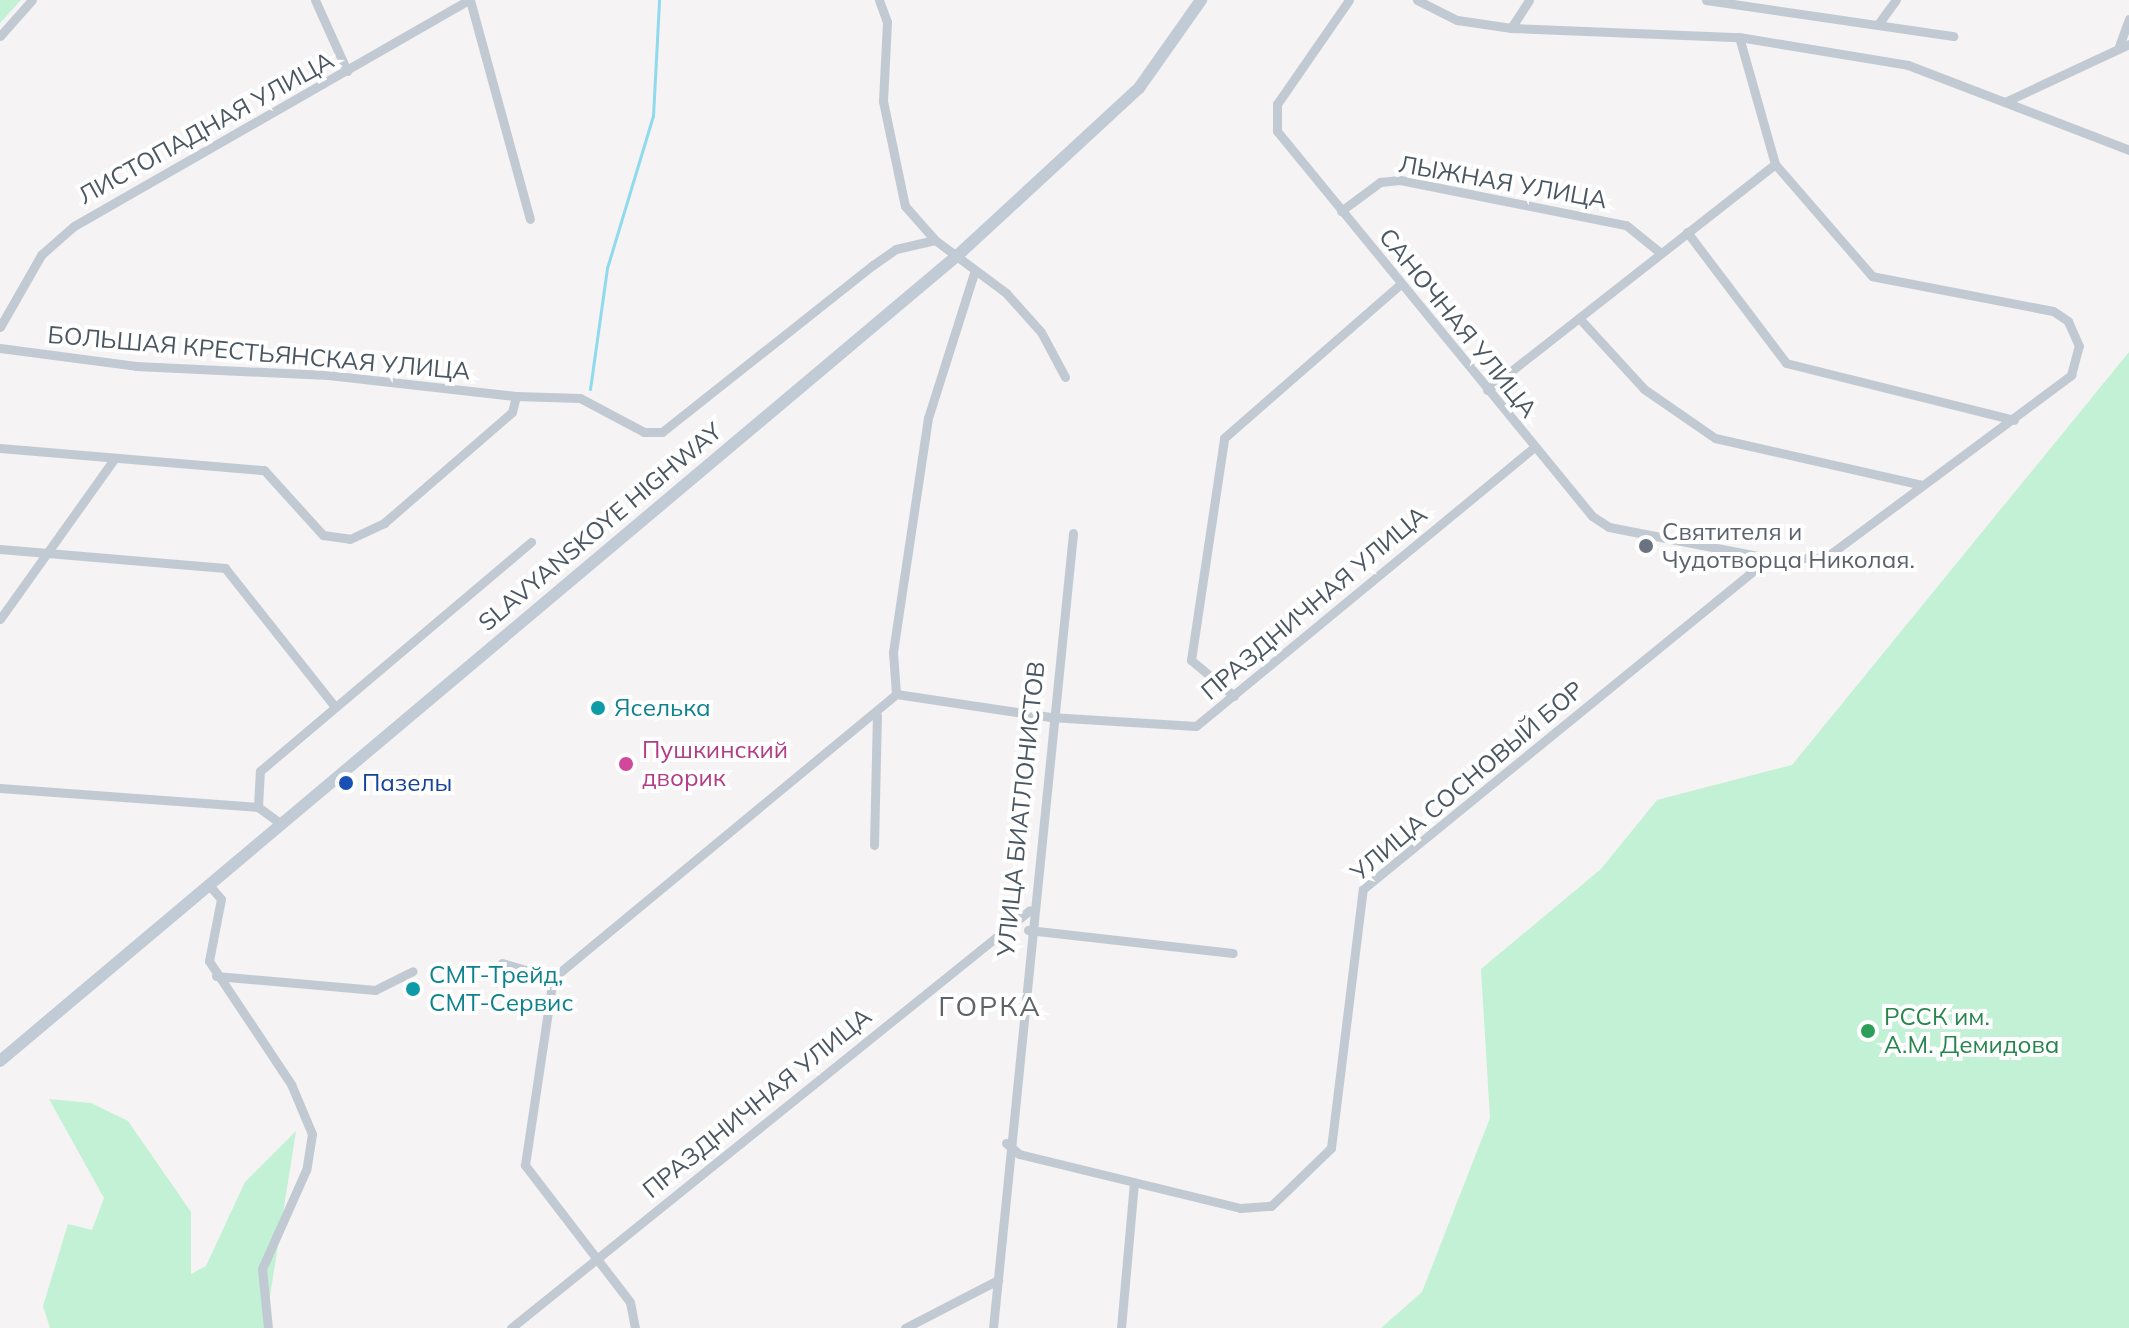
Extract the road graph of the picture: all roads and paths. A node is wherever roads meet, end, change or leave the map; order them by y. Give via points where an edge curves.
1 (32, 0) edge
2 (315, 0) edge
3 (469, 0) edge
4 (879, 0) edge
5 (1201, 0) edge
6 (1349, 0) edge
7 (1417, 0) edge
8 (1529, 0) edge
9 (1706, 0) edge
10 (1896, 0) edge
11 (2129, 19) edge
12 (1879, 23) junction
13 (1511, 28) junction
14 (0, 36) edge
15 (1953, 36) dead end
16 (1739, 37) junction
17 (2129, 44) edge
18 (2118, 49) junction
19 (347, 71) junction
20 (2007, 101) junction
21 (2129, 150) edge
22 (1775, 164) junction
23 (1341, 211) junction
24 (530, 219) dead end
25 (1687, 232) junction
26 (935, 240) junction
27 (1658, 251) junction
28 (958, 255) junction
29 (974, 273) junction
30 (1398, 286) junction
31 (1579, 318) junction
32 (0, 327) edge
33 (0, 348) edge
34 (1065, 377) dead end
35 (1487, 390) junction
36 (516, 396) junction
37 (2014, 420) junction
38 (1534, 447) junction
39 (0, 448) edge
40 (114, 459) junction
41 (1922, 485) junction
42 (1073, 533) dead end
43 (531, 542) dead end
44 (0, 549) edge
45 (45, 552) junction
46 (1769, 558) junction
47 (0, 619) edge
48 (896, 694) junction
49 (1234, 696) junction
50 (335, 707) junction
51 (877, 715) junction
52 (1050, 717) junction
53 (0, 788) edge
54 (258, 807) junction
55 (281, 824) junction
56 (874, 845) dead end
57 (209, 885) junction
58 (1030, 910) junction
59 (1028, 930) junction
60 (1233, 953) dead end
61 (502, 963) dead end
62 (413, 971) dead end
63 (216, 976) junction
64 (553, 978) junction
65 (0, 1061) edge
66 (1006, 1143) junction
67 (1134, 1183) junction
68 (598, 1257) junction
69 (998, 1280) junction
70 (268, 1328) edge
71 (511, 1328) edge
72 (635, 1328) edge
73 (905, 1328) edge
74 (993, 1328) edge
75 (1121, 1328) edge

1 - 14 street
2 - 19 street
3 - 19 street, ЛИСТОПАДНАЯ УЛИЦА
3 - 24 street, ЛИСТОПАДНАЯ УЛИЦА
4 - 26 street via 887,22 883,101 905,206
5 - 28 main road, SLAVYANSKOYE HIGHWAY via 1139,88
6 - 23 street, САНОЧНАЯ УЛИЦА via 1275,117 1277,131
7 - 13 street via 1457,20
8 - 13 street
9 - 12 street
10 - 12 street
11 - 18 street
12 - 15 street
13 - 16 street
16 - 20 street via 1908,65
16 - 22 street
17 - 18 street
18 - 20 street
19 - 32 street, ЛИСТОПАДНАЯ УЛИЦА via 74,226 41,255
20 - 21 street
22 - 25 street
22 - 37 street via 1872,276 2053,311 2074,331 2079,346 2071,375
23 - 27 street, ЛЫЖНАЯ УЛИЦА via 1380,182 1400,180 1626,225
23 - 30 street, САНОЧНАЯ УЛИЦА
25 - 27 street
25 - 37 street via 1786,363
26 - 28 street
26 - 36 street, БОЛЬШАЯ КРЕСТЬЯНСКАЯ УЛИЦА via 896,249 873,265 662,432 644,432 580,398
27 - 31 street
28 - 29 street
28 - 55 main road, SLAVYANSKOYE HIGHWAY
29 - 34 street via 1006,293 1041,332
29 - 48 street via 928,418 893,652
30 - 35 street, САНОЧНАЯ УЛИЦА
30 - 49 street via 1224,438 1191,660
31 - 35 street
31 - 41 street via 1644,389 1715,438
33 - 36 street, БОЛЬШАЯ КРЕСТЬЯНСКАЯ УЛИЦА via 136,366 328,375
35 - 38 street, САНОЧНАЯ УЛИЦА
36 - 40 street via 512,412 384,523 350,539 323,535 264,470
37 - 41 street
38 - 46 street, САНОЧНАЯ УЛИЦА via 1609,527
38 - 49 street, ПРАЗДНИЧНАЯ УЛИЦА
39 - 40 street
40 - 45 street
41 - 46 street via 1825,558
42 - 52 street, УЛИЦА БИАТЛОНИСТОВ
43 - 50 street
44 - 45 street
45 - 47 street
45 - 50 street via 225,568
46 - 67 street, УЛИЦА СОСНОВЫЙ БОР via 1363,889 1331,1148 1313,1171 1262,1209
48 - 51 street
48 - 52 street, ПРАЗДНИЧНАЯ УЛИЦА
49 - 52 street, ПРАЗДНИЧНАЯ УЛИЦА via 1196,726
50 - 54 street via 260,771
51 - 56 street
51 - 64 street
52 - 58 street, УЛИЦА БИАТЛОНИСТОВ
53 - 54 street
54 - 55 street
55 - 57 main road, SLAVYANSKOYE HIGHWAY
57 - 63 street via 221,899 207,946
57 - 65 main road, SLAVYANSKOYE HIGHWAY
58 - 59 street, УЛИЦА БИАТЛОНИСТОВ
58 - 68 street, ПРАЗДНИЧНАЯ УЛИЦА
59 - 60 street
59 - 66 street, УЛИЦА БИАТЛОНИСТОВ
61 - 64 street
62 - 63 street via 375,990
63 - 70 street via 291,1084 312,1134 306,1170 262,1269
64 - 68 street via 525,1165
66 - 67 street, УЛИЦА СОСНОВЫЙ БОР via 1019,1154
66 - 69 street, УЛИЦА БИАТЛОНИСТОВ
67 - 75 street
68 - 71 street, ПРАЗДНИЧНАЯ УЛИЦА
68 - 72 street via 630,1302
69 - 73 street
69 - 74 street, УЛИЦА БИАТЛОНИСТОВ

